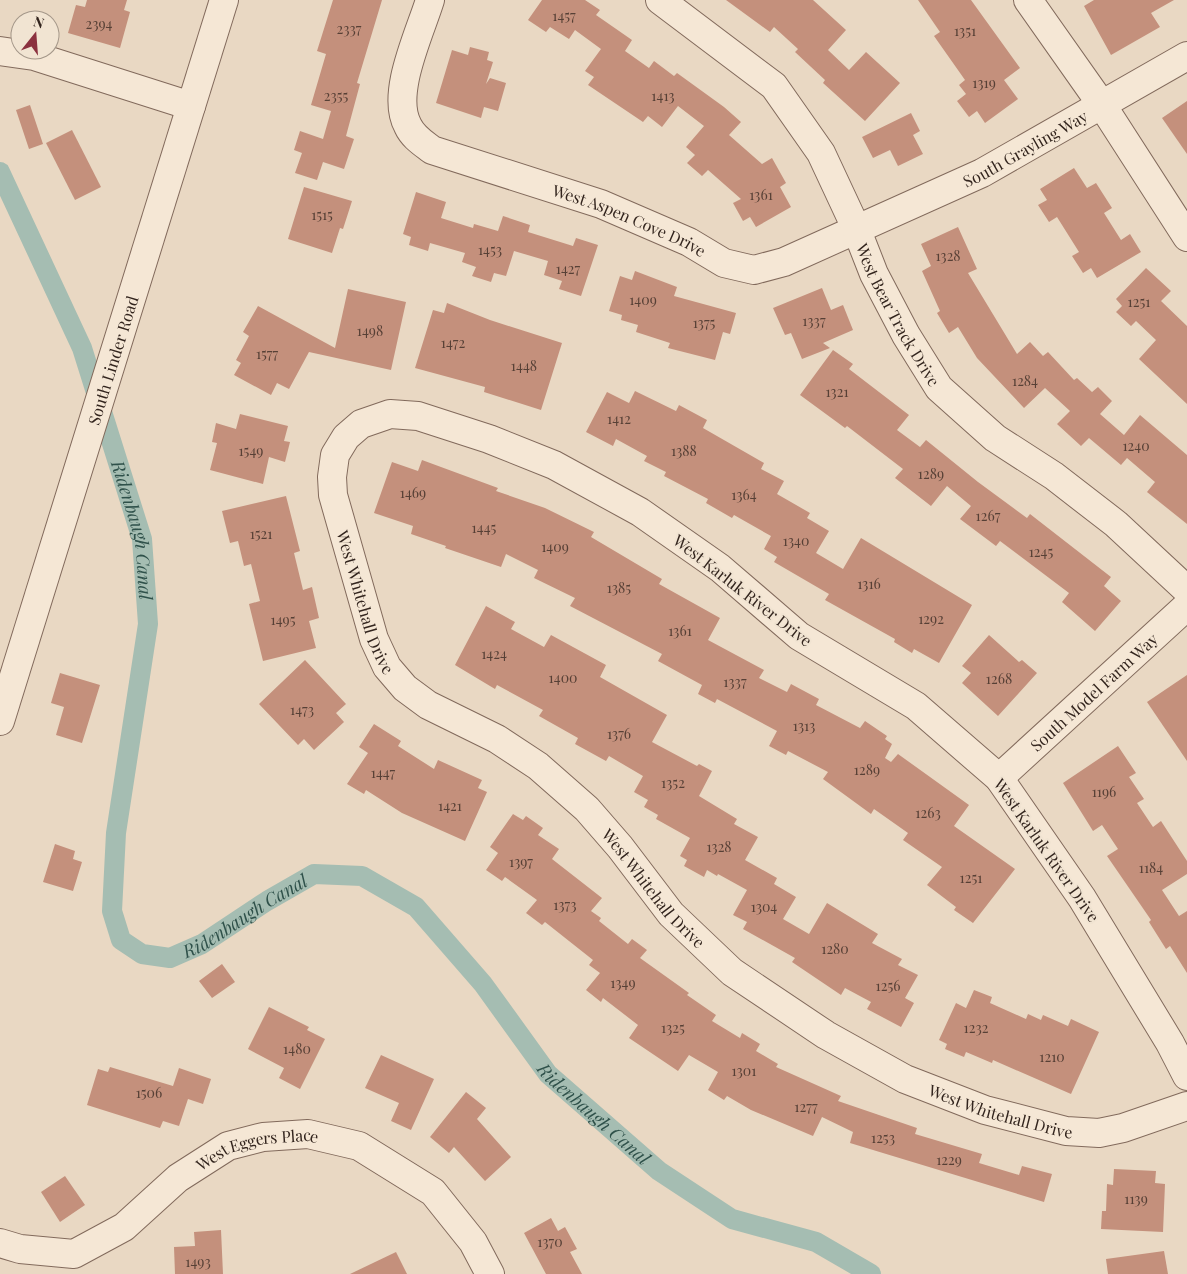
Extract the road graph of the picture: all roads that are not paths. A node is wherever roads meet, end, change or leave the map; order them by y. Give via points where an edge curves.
1 (224, 0) edge
2 (430, 0) edge
3 (660, 0) edge
4 (1028, 0) edge
5 (0, 52) edge
6 (1187, 56) edge
7 (0, 62) edge
8 (1102, 105) junction
9 (189, 115) junction
10 (856, 228) junction
11 (1187, 237) edge
12 (361, 424) joint
13 (1187, 590) edge
14 (1187, 606) edge
15 (0, 721) edge
16 (999, 778) junction
17 (1187, 1076) edge
18 (1187, 1106) edge
19 (0, 1243) edge
20 (490, 1274) edge

1 - 9 street, South Linder Road
2 - 10 street, West Aspen Cove Drive via 403,87 402,107 407,126 432,150 601,204 682,239 724,263 754,270 784,262
3 - 10 street, West Bear Track Drive via 774,86 820,153
4 - 8 street
5 - 9 street via 34,56
6 - 8 street, South Grayling Way
7 - 9 street
8 - 10 street, South Grayling Way via 982,173
8 - 11 street
9 - 15 street, South Linder Road
10 - 13 street, West Bear Track Drive via 874,274 939,388 995,438 1054,476 1116,524
12 - 16 street, West Karluk River Drive via 390,414 418,416 554,465 640,512 720,568 799,636 916,706
12 - 18 street, West Whitehall Drive via 335,455 333,495 374,640 387,667 405,688 428,705 464,721 538,766 587,809 671,914 732,972 826,1035 905,1079 986,1110 1066,1131 1099,1133
14 - 16 street, South Model Farm Way
16 - 17 street, West Karluk River Drive via 1082,898
19 - 20 street, West Eggers Place via 20,1249 74,1254 124,1227 178,1178 228,1146 263,1137 308,1134 358,1146 433,1192 473,1242

